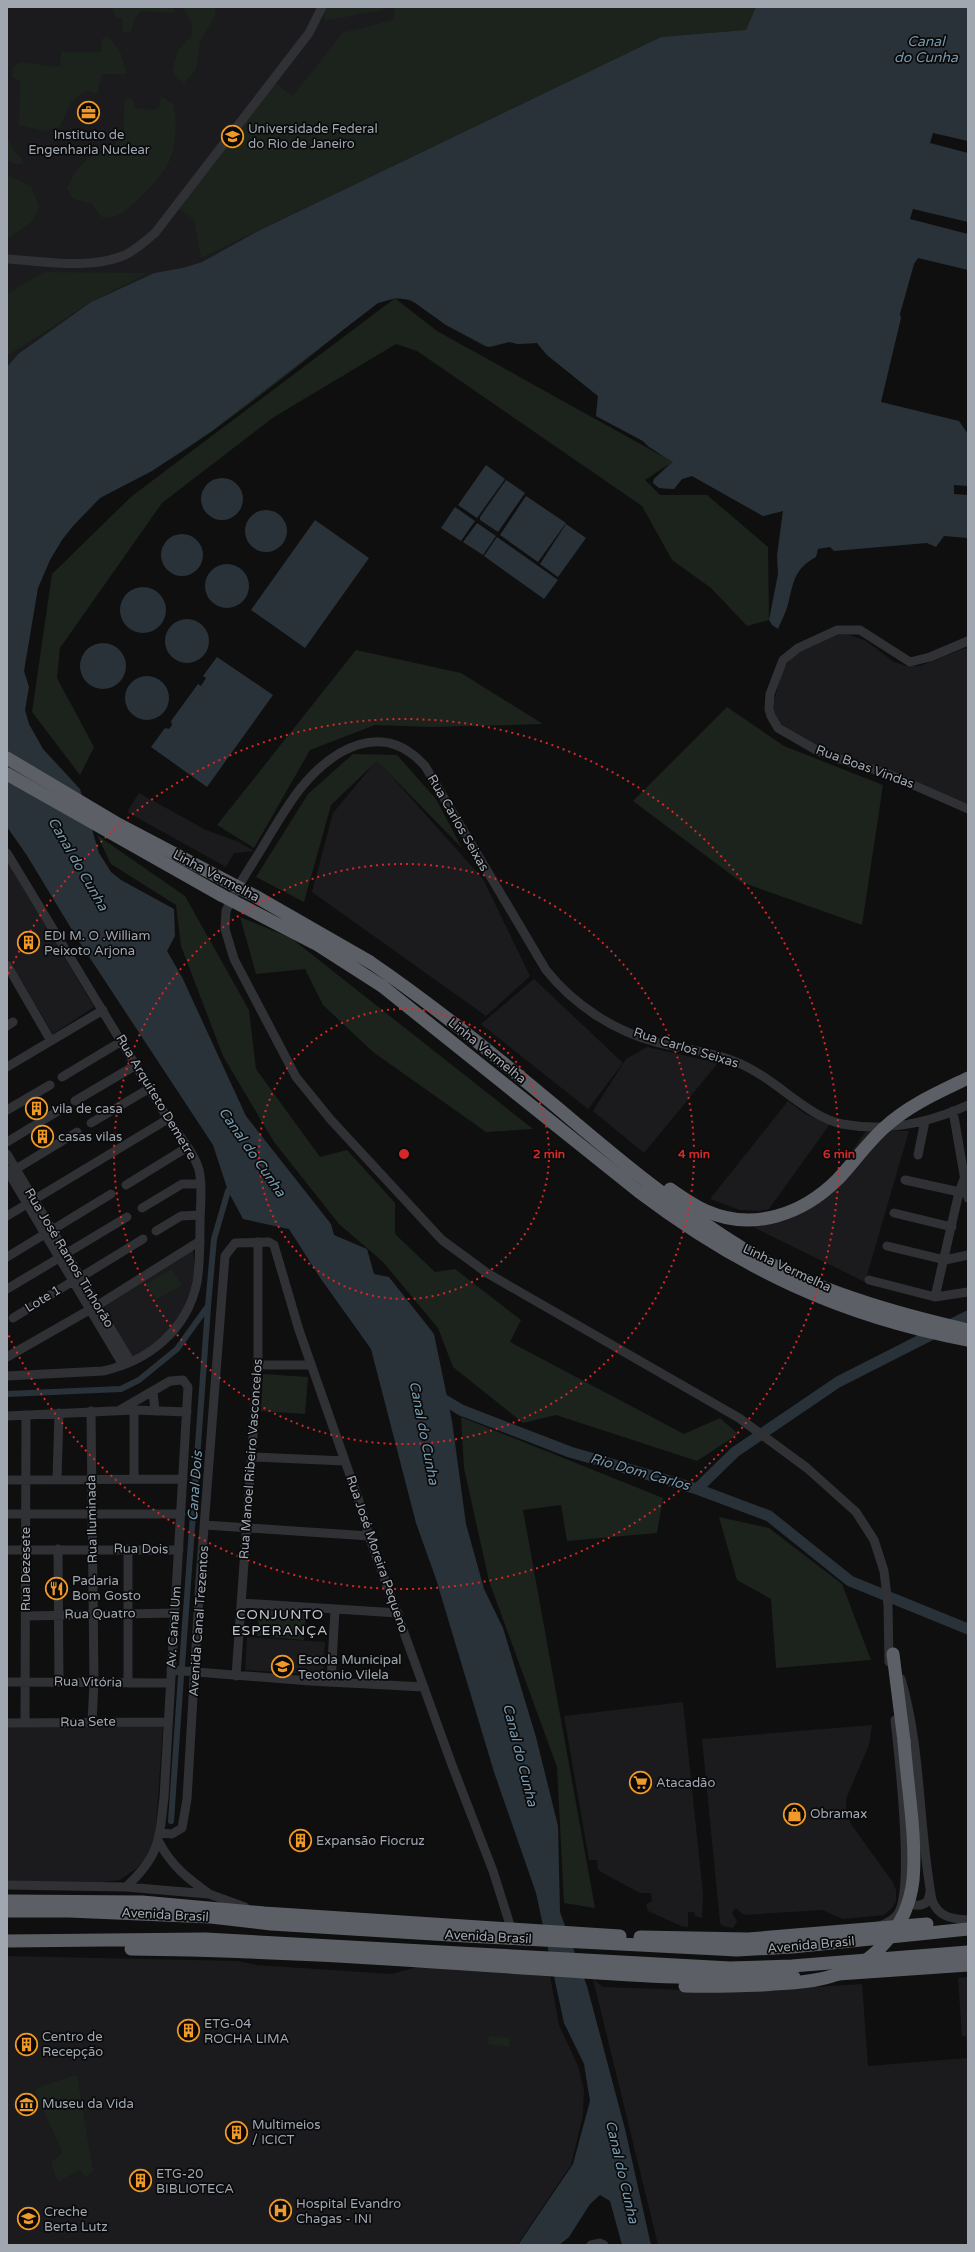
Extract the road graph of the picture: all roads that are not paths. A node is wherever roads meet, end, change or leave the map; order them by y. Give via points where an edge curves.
1 (322, 7) edge
2 (7, 259) edge
3 (968, 641) edge
4 (7, 758) edge
5 (7, 774) edge
6 (7, 783) edge
7 (51, 800) junction
8 (968, 809) edge
9 (7, 852) edge
10 (7, 965) edge
11 (103, 1010) junction
12 (51, 1041) junction
13 (122, 1041) junction
14 (136, 1065) junction
15 (7, 1067) edge
16 (62, 1077) dead end
17 (968, 1078) edge
18 (50, 1084) dead end
19 (150, 1088) junction
20 (75, 1101) dead end
21 (968, 1104) edge
22 (63, 1108) dead end
23 (7, 1110) edge
24 (953, 1111) junction
25 (168, 1119) junction
26 (925, 1121) junction
27 (91, 1123) dead end
28 (77, 1132) dead end
29 (592, 1137) junction
30 (7, 1142) edge
31 (186, 1148) junction
32 (7, 1154) edge
33 (918, 1156) dead end
34 (10, 1172) edge
35 (905, 1180) dead end
36 (201, 1184) junction
37 (126, 1185) dead end
38 (111, 1194) dead end
39 (965, 1195) edge
40 (31, 1202) junction
41 (142, 1208) dead end
42 (894, 1213) dead end
43 (7, 1216) edge
44 (200, 1216) junction
45 (126, 1217) dead end
46 (952, 1227) junction
47 (156, 1231) dead end
48 (49, 1232) junction
49 (143, 1239) dead end
50 (200, 1241) junction
51 (258, 1242) junction
52 (274, 1245) joint
53 (886, 1246) dead end
54 (968, 1255) edge
55 (63, 1256) junction
56 (7, 1257) edge
57 (945, 1260) junction
58 (77, 1279) junction
59 (869, 1280) dead end
60 (7, 1289) edge
61 (968, 1292) edge
62 (935, 1297) junction
63 (94, 1307) junction
64 (874, 1311) junction
65 (13, 1318) dead end
66 (968, 1330) edge
67 (968, 1340) edge
68 (7, 1357) edge
69 (127, 1363) junction
70 (258, 1365) junction
71 (311, 1365) junction
72 (7, 1376) edge
73 (153, 1392) junction
74 (120, 1410) junction
75 (134, 1410) junction
76 (91, 1411) junction
77 (155, 1411) junction
78 (187, 1412) junction
79 (59, 1413) junction
80 (26, 1415) junction
81 (7, 1416) edge
82 (252, 1457) junction
83 (345, 1461) junction
84 (26, 1479) junction
85 (57, 1479) junction
86 (92, 1479) junction
87 (134, 1479) junction
88 (183, 1479) junction
89 (7, 1480) edge
90 (7, 1514) edge
91 (26, 1514) junction
92 (92, 1514) junction
93 (181, 1514) junction
94 (205, 1525) junction
95 (246, 1529) junction
96 (369, 1536) junction
97 (26, 1549) junction
98 (58, 1549) junction
99 (93, 1549) junction
100 (128, 1549) junction
101 (7, 1550) edge
102 (179, 1550) junction
103 (241, 1603) junction
104 (335, 1609) junction
105 (175, 1613) junction
106 (398, 1613) junction
107 (128, 1614) junction
108 (60, 1615) junction
109 (92, 1615) junction
110 (26, 1616) junction
111 (888, 1619) junction
112 (893, 1654) junction
113 (171, 1670) junction
114 (196, 1673) junction
115 (236, 1676) junction
116 (7, 1682) edge
117 (27, 1682) junction
118 (59, 1682) junction
119 (94, 1682) junction
120 (331, 1682) junction
121 (128, 1683) junction
122 (170, 1683) junction
123 (424, 1687) junction
124 (168, 1722) junction
125 (7, 1723) edge
126 (26, 1723) junction
127 (92, 1723) junction
128 (159, 1837) junction
129 (7, 1885) edge
130 (126, 1887) junction
131 (930, 1889) junction
132 (209, 1894) junction
133 (904, 1895) junction
134 (11, 1901) edge
135 (7, 1911) edge
136 (69, 1911) junction
137 (264, 1913) junction
138 (968, 1920) edge
139 (511, 1928) junction
140 (968, 1929) edge
141 (859, 1932) junction
142 (524, 1934) junction
143 (606, 1939) junction
144 (7, 1941) edge
145 (7, 1948) edge
146 (967, 1956) edge
147 (522, 1962) junction
148 (601, 1970) junction
149 (591, 2245) edge
150 (604, 2245) edge

1 - 2 street via 304,40 155,233 136,249 113,259 86,263
3 - 8 street, Rua Boas Vindas via 930,657 910,662 860,630 837,630 789,654 778,668 769,702 771,716 778,728 818,751 886,773
4 - 29 highway, Linha Vermelha, bridge via 118,824 255,896 370,962 439,1012
5 - 7 highway, Linha Vermelha
6 - 7 highway
7 - 64 highway, Linha Vermelha, bridge via 221,895 318,945 382,986 680,1222 760,1270 814,1295
9 - 11 street, Rua Arquiteto Demetre
10 - 12 street
11 - 12 street
11 - 13 street, Rua Arquiteto Demetre
12 - 15 street
13 - 14 street, Rua Arquiteto Demetre
13 - 16 street
14 - 19 street, Rua Arquiteto Demetre
14 - 20 street
17 - 29 highway, bridge via 926,1098 894,1119 831,1185 810,1202 783,1216 757,1220 727,1217 697,1206
18 - 23 street
19 - 25 street, Rua Arquiteto Demetre
19 - 27 street
21 - 24 street, Rua Carlos Seixas
22 - 30 street
24 - 26 street, Rua Carlos Seixas
24 - 39 street
25 - 31 street, Rua Arquiteto Demetre
25 - 40 street
26 - 33 street
26 - 111 street, Rua Carlos Seixas via 873,1126 840,1123 821,1115 750,1068 711,1054 656,1042 615,1025 576,1002 556,982 535,953 425,766 402,747 386,742 365,742 347,748 308,780 282,815 229,905 225,917 228,943 256,1004 301,1084 442,1240 487,1273 739,1418 839,1495 864,1522 882,1560
28 - 34 street
29 - 64 highway, Linha Vermelha via 690,1215 748,1251
31 - 36 street, Rua Arquiteto Demetre via 197,1166
31 - 37 street
32 - 34 street, Rua José Ramos Tinhorão
34 - 40 street, Rua José Ramos Tinhorão
35 - 39 street
36 - 41 street via 182,1184
36 - 44 street, Rua Arquiteto Demetre
38 - 48 street
39 - 46 street
40 - 43 street
40 - 48 street, Rua José Ramos Tinhorão
42 - 46 street
44 - 47 street via 181,1216
44 - 50 street, Rua Arquiteto Demetre
45 - 55 street
46 - 57 street
48 - 55 street, Rua José Ramos Tinhorão
48 - 56 street
49 - 58 street, Lote 1
50 - 63 street
50 - 69 street, Rua Arquiteto Demetre via 197,1283 184,1316 168,1337 155,1348
51 - 52 street, Avenida Canal Trezentos via 269,1242
51 - 70 street, Rua Manoel Ribeiro Vasconcelos
51 - 94 street, Avenida Canal Trezentos via 235,1243 226,1256
52 - 71 street, Rua José Moreira Pequeno
53 - 57 street
54 - 57 street
55 - 58 street, Rua José Ramos Tinhorão
55 - 60 street
57 - 62 street
58 - 63 street, Rua José Ramos Tinhorão
58 - 65 street, Lote 1
59 - 62 street
61 - 62 street
63 - 68 street
63 - 69 street, Rua José Ramos Tinhorão
64 - 66 highway, Linha Vermelha
64 - 67 highway, Linha Vermelha via 936,1334
69 - 72 street, Rua Arquiteto Demetre via 103,1371
70 - 71 street
70 - 82 street, Rua Manoel Ribeiro Vasconcelos
71 - 83 street, Rua José Moreira Pequeno
73 - 74 street
73 - 77 street
73 - 78 street, Av. Canal Um via 170,1381 183,1380 189,1392
74 - 75 street
74 - 76 street
75 - 77 street
75 - 87 street
76 - 79 street
76 - 86 street, Rua Iluminada
77 - 78 street
78 - 88 street, Av. Canal Um
79 - 80 street
79 - 85 street
80 - 81 street
80 - 84 street, Rua Dezesete
82 - 83 street
82 - 95 street, Rua Manoel Ribeiro Vasconcelos
83 - 96 street, Rua José Moreira Pequeno
84 - 85 street
84 - 89 street
84 - 91 street, Rua Dezesete
85 - 86 street
86 - 87 street
86 - 92 street, Rua Iluminada
87 - 88 street
88 - 93 street, Av. Canal Um
90 - 91 street
91 - 92 street
91 - 97 street, Rua Dezesete
92 - 93 street
92 - 99 street, Rua Iluminada
93 - 102 street, Av. Canal Um
94 - 95 street
94 - 114 street, Avenida Canal Trezentos
95 - 96 street
95 - 103 street, Rua Manoel Ribeiro Vasconcelos
96 - 106 street, Rua José Moreira Pequeno
97 - 98 street, Rua Dois
97 - 101 street, Rua Dois
97 - 110 street, Rua Dezesete
98 - 99 street, Rua Dois
98 - 108 street
99 - 100 street, Rua Dois
99 - 109 street, Rua Iluminada
100 - 102 street, Rua Dois
100 - 107 street
102 - 105 street, Av. Canal Um
103 - 104 street
103 - 115 street, Rua Manoel Ribeiro Vasconcelos
104 - 106 street
104 - 120 street
105 - 107 street, Rua Quatro
105 - 113 street, Av. Canal Um
106 - 123 street, Rua José Moreira Pequeno
107 - 109 street, Rua Quatro
107 - 121 street
108 - 109 street, Rua Quatro
108 - 110 street, Rua Quatro
108 - 118 street
109 - 119 street, Rua Iluminada
110 - 117 street, Rua Dezesete
111 - 112 street
111 - 133 street via 889,1662 903,1822
112 - 131 street via 912,1721
112 - 148 highway, bridge via 904,1741 913,1879 902,1918 884,1944 856,1967 823,1979 741,1986 685,1986
113 - 114 street
113 - 122 street, Av. Canal Um
114 - 115 street
114 - 128 street, Avenida Canal Trezentos via 183,1824 178,1832
115 - 120 street
116 - 117 street, Rua Vitória
117 - 118 street, Rua Vitória
117 - 126 street, Rua Dezesete
118 - 119 street, Rua Vitória
119 - 121 street, Rua Vitória
119 - 127 street, Rua Iluminada
120 - 123 street
121 - 122 street, Rua Vitória
122 - 124 street, Av. Canal Um
123 - 139 street, Rua José Moreira Pequeno via 493,1871
124 - 127 street, Rua Sete
124 - 128 street, Av. Canal Um
125 - 126 street, Rua Sete
126 - 127 street, Rua Sete
128 - 130 street via 146,1866
128 - 132 street via 165,1854 178,1871
129 - 130 street
130 - 132 street
131 - 133 street via 928,1901 920,1905 910,1903
131 - 138 street via 934,1905 942,1914
132 - 137 street
133 - 141 street via 899,1912 890,1922
134 - 136 highway
134 - 137 highway, Avenida Brasil via 142,1902
135 - 136 highway, Avenida Brasil
136 - 142 highway, Avenida Brasil via 211,1917 271,1924
137 - 139 highway, Avenida Brasil
138 - 141 highway, Avenida Brasil
139 - 142 highway, Avenida Brasil
140 - 143 highway, Avenida Brasil via 750,1949 682,1948
141 - 143 highway, Avenida Brasil via 734,1940
142 - 143 highway, Avenida Brasil
144 - 147 highway, Avenida Brasil via 204,1939
145 - 147 highway, Avenida Brasil via 149,1949
146 - 148 highway, Avenida Brasil via 760,1968
146 - 148 highway, Avenida Brasil via 877,1972 765,1978
147 - 148 highway, Avenida Brasil
149 - 150 street

